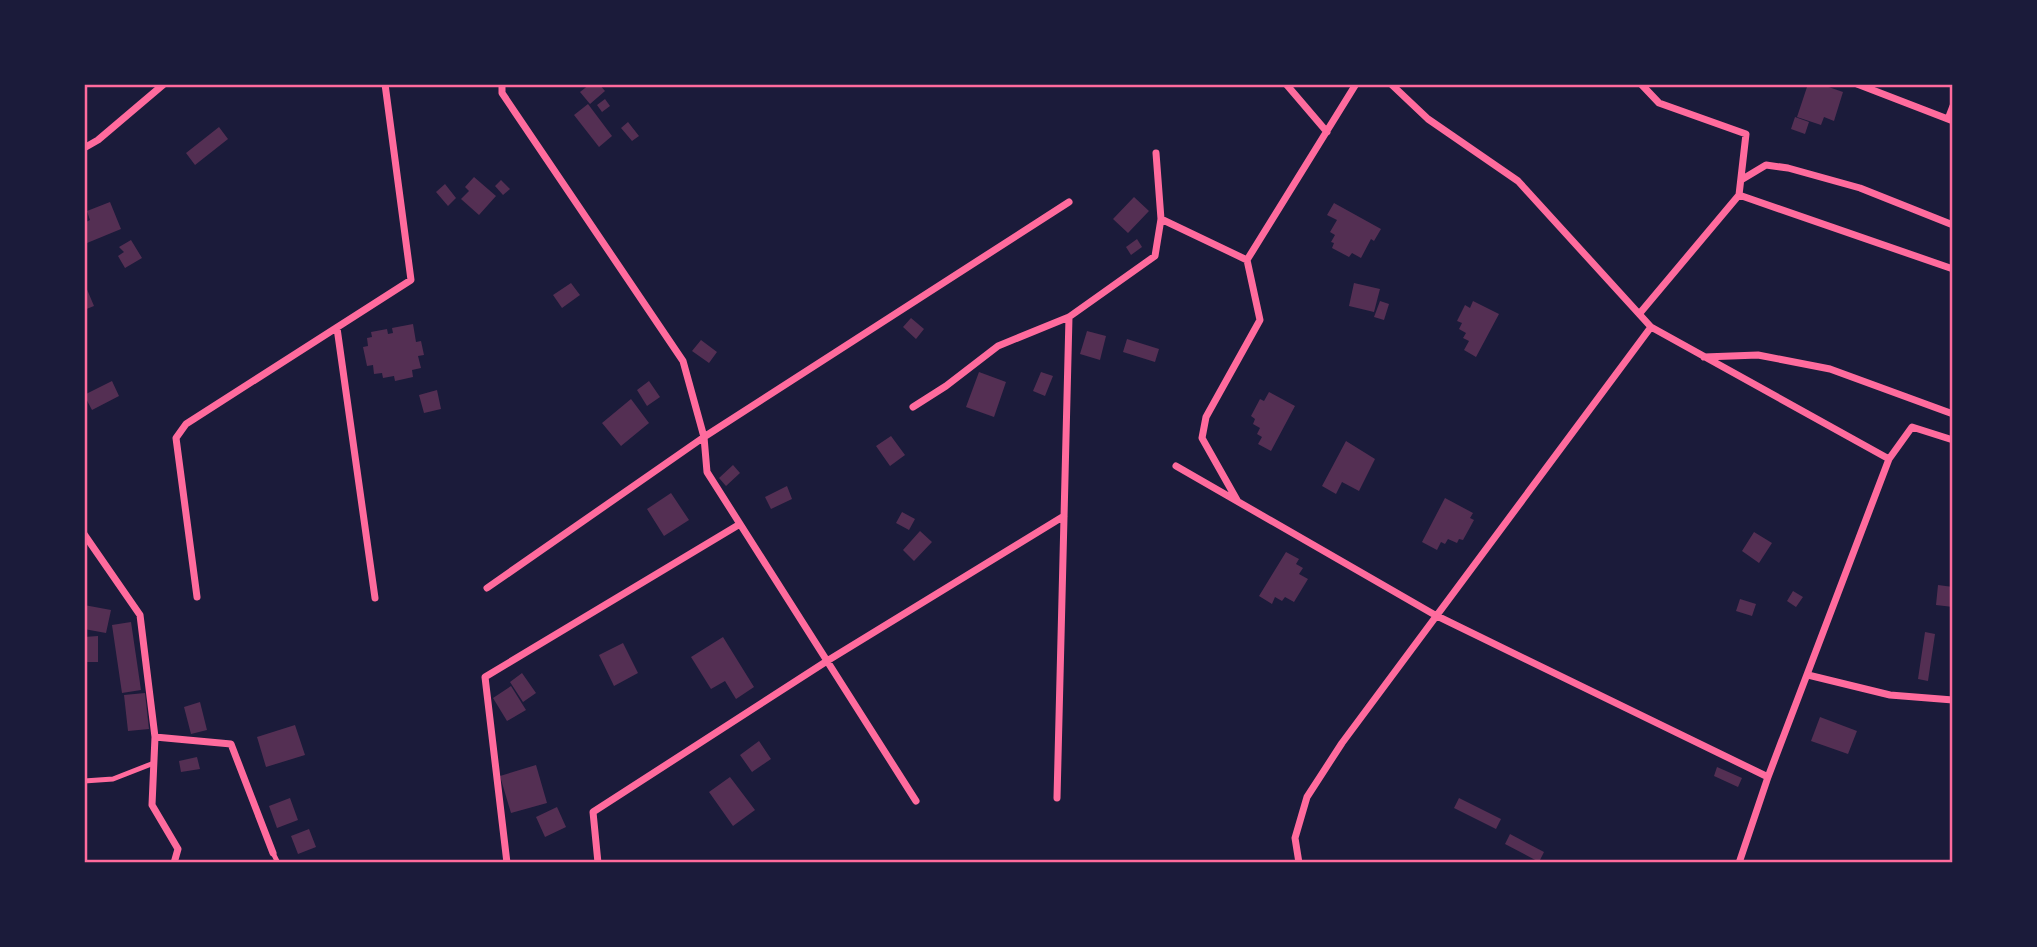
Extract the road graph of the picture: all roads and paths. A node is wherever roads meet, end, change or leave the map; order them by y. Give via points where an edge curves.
1 (164, 84) edge
2 (385, 84) edge
3 (502, 84) edge
4 (1286, 84) edge
5 (1356, 84) edge
6 (1391, 84) edge
7 (1641, 84) edge
8 (1857, 84) edge
9 (1953, 106) edge
10 (1950, 120) edge
11 (1326, 132) junction
12 (84, 148) edge
13 (1156, 153) dead end
14 (1741, 180) junction
15 (1740, 195) junction
16 (1069, 202) dead end
17 (1161, 219) junction
18 (1953, 225) edge
19 (1247, 260) junction
20 (1953, 269) edge
21 (1640, 313) junction
22 (1069, 317) junction
23 (1651, 327) junction
24 (337, 328) junction
25 (1704, 357) junction
26 (913, 407) dead end
27 (1953, 414) edge
28 (704, 437) junction
29 (1953, 440) edge
30 (1889, 459) junction
31 (1176, 466) dead end
32 (1237, 501) junction
33 (1064, 516) junction
34 (740, 524) junction
35 (84, 534) edge
36 (487, 588) dead end
37 (197, 597) dead end
38 (375, 598) dead end
39 (1435, 615) junction
40 (827, 661) junction
41 (1808, 675) junction
42 (1953, 699) edge
43 (155, 737) junction
44 (154, 763) junction
45 (1768, 777) junction
46 (84, 781) edge
47 (1057, 798) dead end
48 (916, 801) dead end
49 (273, 853) joint
50 (174, 863) edge
51 (278, 863) edge
52 (507, 863) edge
53 (598, 863) edge
54 (1299, 863) edge
55 (1739, 863) edge

1 - 12 street
2 - 24 street via 411,280
3 - 28 street via 502,93 683,361
4 - 11 street
5 - 11 street
6 - 21 street via 1428,119 1518,181
7 - 14 street via 1659,103 1746,134
8 - 10 street
9 - 10 street
11 - 19 street
13 - 17 street
14 - 15 street
14 - 18 street via 1766,165 1788,167 1860,188
15 - 20 street
15 - 21 street
16 - 28 street
17 - 19 street
17 - 22 street via 1155,256
19 - 32 street via 1260,320 1206,417 1202,438
21 - 23 street
22 - 26 street via 998,346
22 - 33 street
23 - 25 street
23 - 39 street
24 - 37 street via 186,424 176,438
24 - 38 street
25 - 27 street via 1758,355 1830,369
25 - 30 street
28 - 34 street via 707,472
28 - 36 street
29 - 30 street via 1912,427
30 - 41 street
31 - 32 street
32 - 39 street
33 - 40 street
33 - 47 street
34 - 40 street
34 - 52 street via 485,677
35 - 43 street via 140,615
39 - 45 street
39 - 54 street via 1307,797 1295,838
40 - 48 street
40 - 53 street via 593,813
41 - 42 street via 1891,695
41 - 45 street
43 - 44 street
43 - 49 street via 230,744
44 - 46 lane via 113,779
44 - 50 street via 152,805 178,849
45 - 55 street
49 - 51 lane

